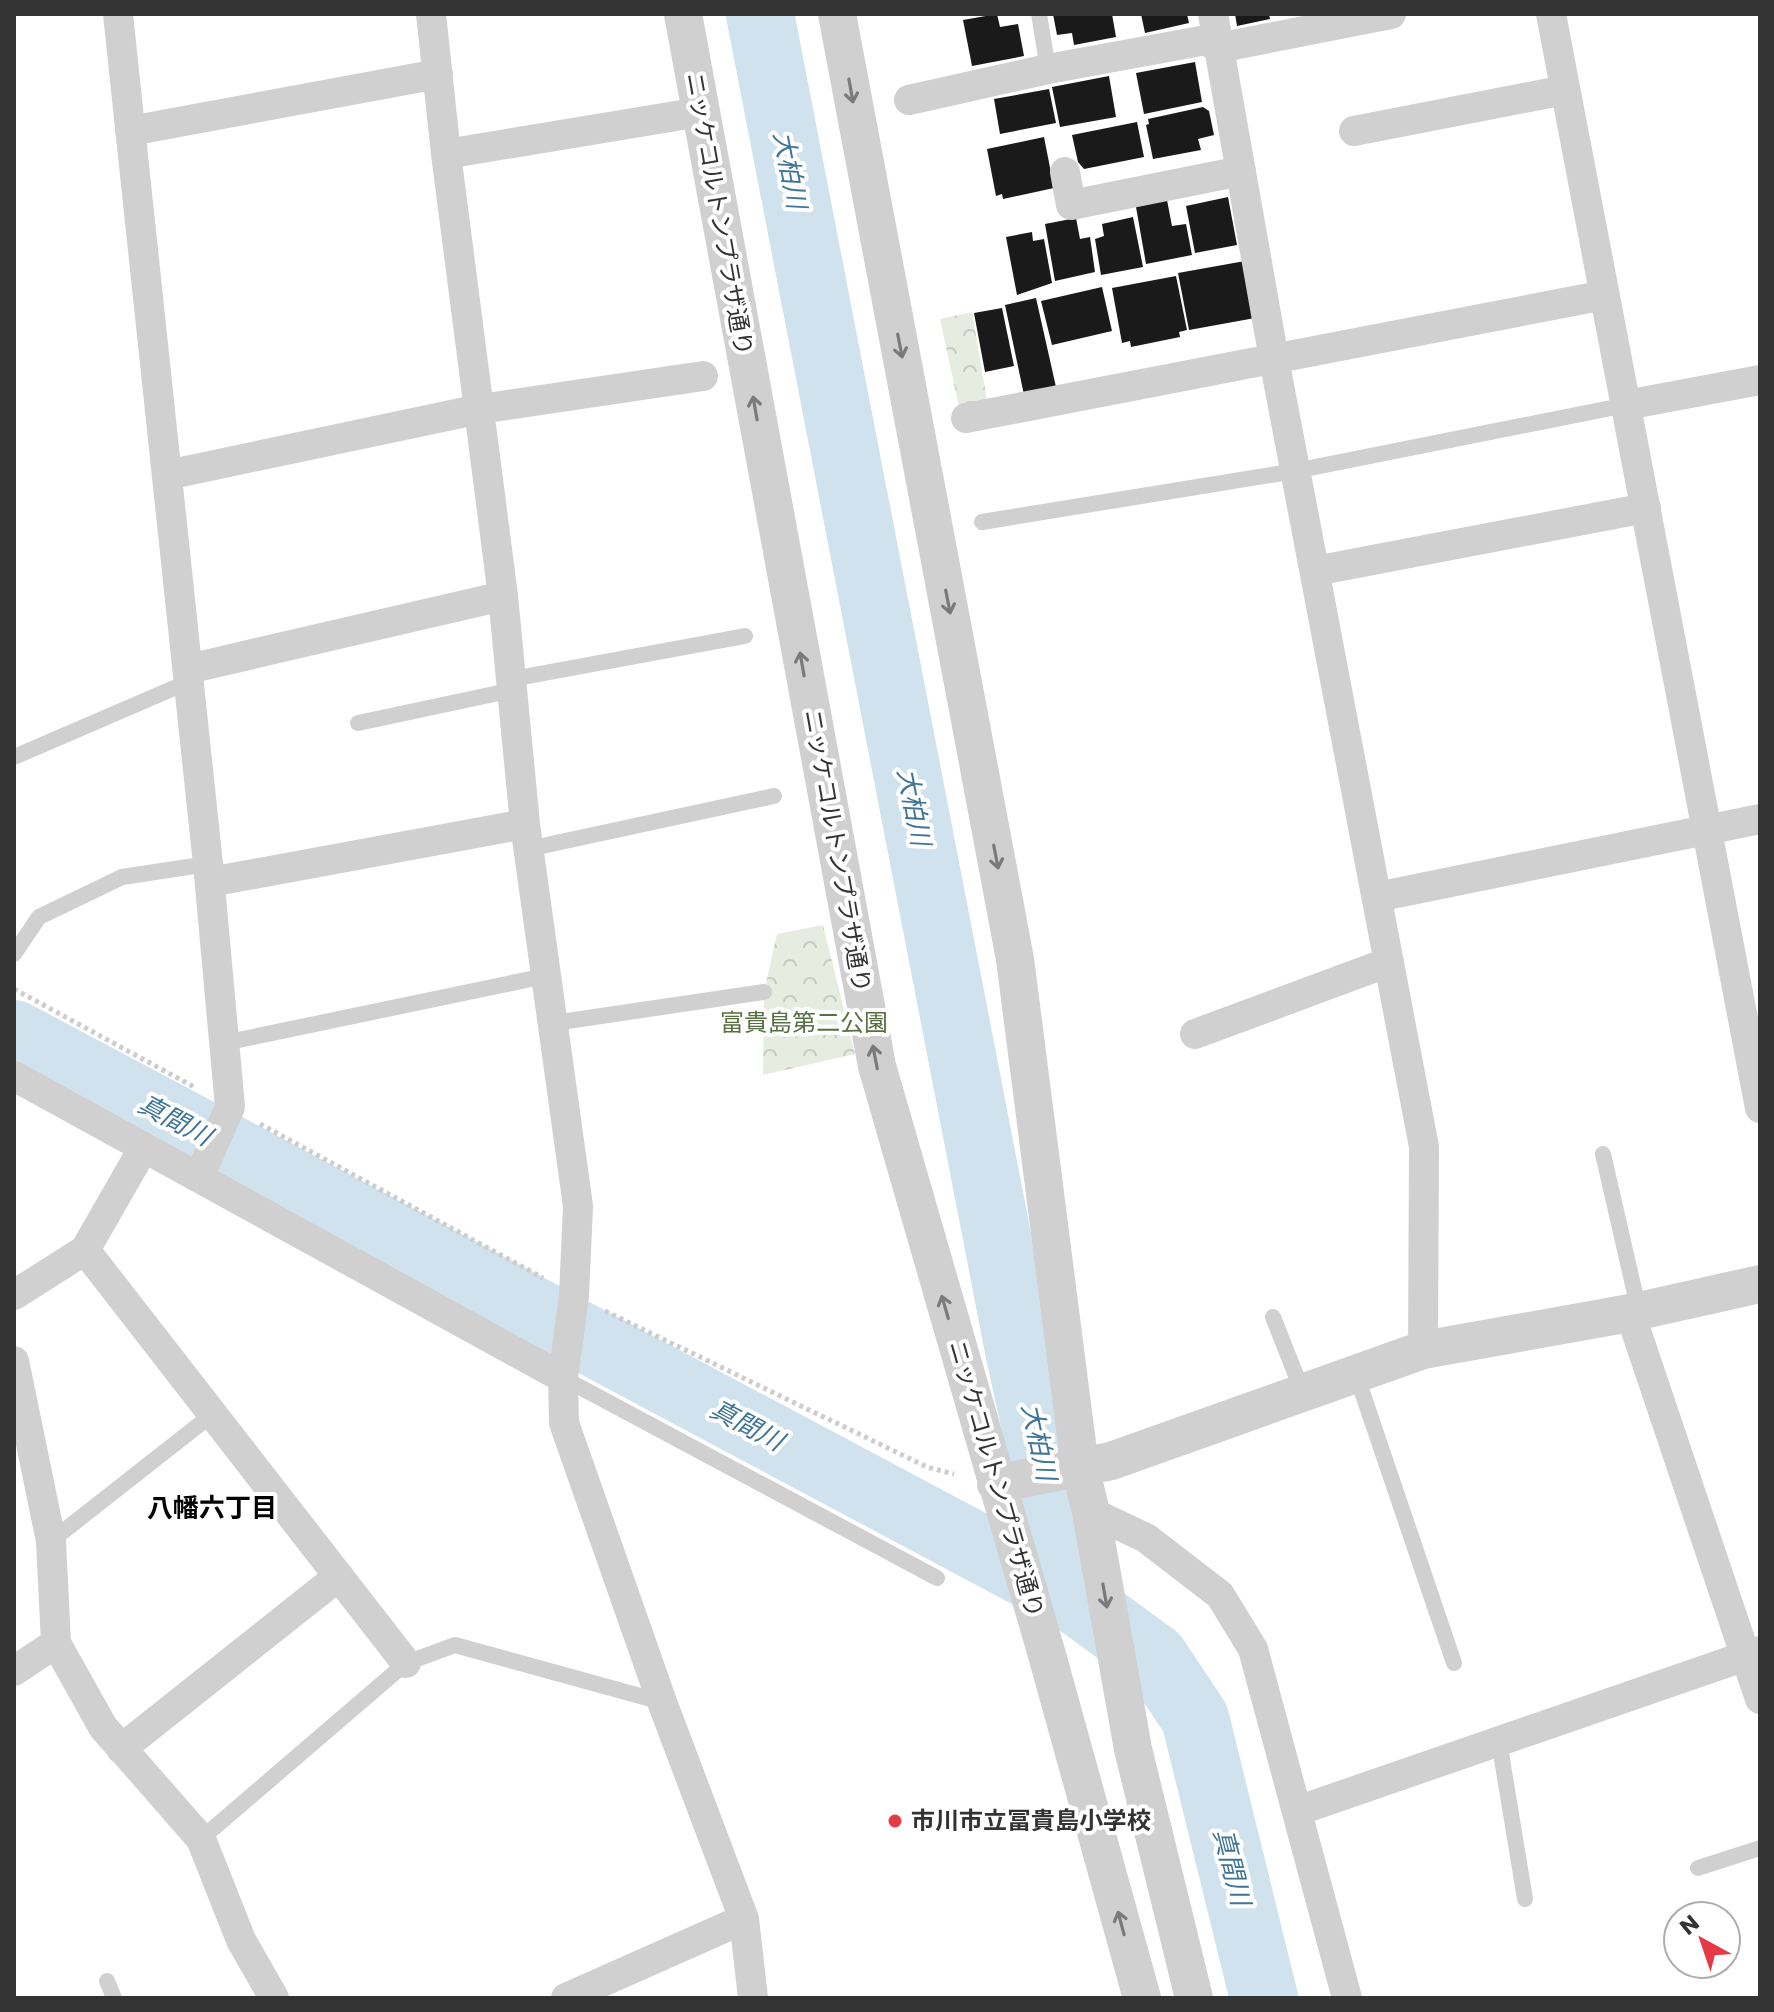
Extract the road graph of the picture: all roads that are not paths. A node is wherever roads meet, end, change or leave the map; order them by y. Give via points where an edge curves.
1 (118, 14) edge
2 (431, 14) edge
3 (683, 14) edge
4 (837, 14) edge
5 (1039, 14) edge
6 (1213, 14) edge
7 (1391, 14) edge
8 (1551, 14) edge
9 (1218, 48) junction
10 (1048, 69) junction
11 (438, 74) junction
12 (1565, 90) junction
13 (909, 100) dead end
14 (700, 112) junction
15 (130, 131) junction
16 (1354, 131) dead end
17 (446, 154) junction
18 (1241, 171) junction
19 (1065, 172) dead end
20 (1605, 295) junction
21 (1274, 359) junction
22 (703, 376) dead end
23 (1760, 380) edge
24 (1626, 405) junction
25 (480, 409) junction
26 (966, 418) dead end
27 (1295, 471) junction
28 (167, 475) junction
29 (1646, 508) junction
30 (982, 522) dead end
31 (1315, 571) junction
32 (503, 596) junction
33 (745, 636) dead end
34 (188, 676) junction
35 (512, 685) junction
36 (358, 723) dead end
37 (14, 757) edge
38 (774, 796) dead end
39 (1760, 819) edge
40 (1707, 828) junction
41 (527, 836) junction
42 (209, 873) junction
43 (1377, 897) junction
44 (14, 954) edge
45 (1389, 962) junction
46 (545, 976) junction
47 (764, 992) dead end
48 (554, 1023) junction
49 (1195, 1034) dead end
50 (224, 1043) junction
51 (14, 1076) edge
52 (1760, 1108) edge
53 (144, 1147) junction
54 (1603, 1154) dead end
55 (199, 1177) junction
56 (85, 1250) junction
57 (1760, 1284) edge
58 (14, 1295) edge
59 (1634, 1312) junction
60 (1273, 1317) dead end
61 (1423, 1350) junction
62 (14, 1361) edge
63 (1356, 1374) junction
64 (563, 1378) junction
65 (1303, 1393) junction
66 (214, 1413) junction
67 (1080, 1467) junction
68 (1001, 1500) junction
69 (1091, 1516) junction
70 (51, 1541) junction
71 (339, 1576) junction
72 (937, 1578) dead end
73 (56, 1643) junction
74 (1753, 1654) edge
75 (406, 1663) junction
76 (1454, 1663) dead end
77 (14, 1671) edge
78 (1760, 1699) edge
79 (662, 1702) junction
80 (1499, 1741) junction
81 (121, 1749) junction
82 (1297, 1811) junction
83 (201, 1839) junction
84 (1760, 1848) edge
85 (1698, 1868) dead end
86 (1525, 1899) dead end
87 (744, 1919) junction
88 (107, 1981) dead end
89 (114, 1998) edge
90 (274, 1998) edge
91 (566, 1998) edge
92 (753, 1998) edge
93 (1142, 1998) edge
94 (1194, 1998) edge
95 (1347, 1998) edge

1 - 15 street
2 - 11 street
3 - 14 street, ニッケコルトンプラザ通り
4 -> 67 street via 1015,959
5 - 10 lane
6 - 9 street
7 - 9 street
8 - 12 street
9 - 10 street via 1206,40
9 - 18 street
10 - 13 street
11 - 15 street
11 - 17 street
12 - 16 street
12 - 20 street
14 - 17 street
68 -> 14 street, ニッケコルトンプラザ通り via 877,1066
15 - 28 street
17 - 25 street
18 - 19 street via 1071,205
18 - 21 street
20 - 21 street
20 - 24 street
21 - 26 street
21 - 27 street
22 - 25 street
23 - 24 street
24 - 27 lane
24 - 29 street
25 - 28 street
25 - 32 street
27 - 30 lane
27 - 31 street
28 - 34 street
29 - 31 street
29 - 40 street
31 - 43 street
32 - 34 street
32 - 35 street
33 - 35 lane
34 - 37 lane
34 - 42 street
35 - 36 lane
35 - 41 street
38 - 41 lane
39 - 40 street
40 - 43 street
40 - 52 street
41 - 42 street
41 - 46 street
42 - 44 lane via 122,877 39,917
42 - 50 street
43 - 45 street
45 - 49 street
45 - 61 street via 1424,1147
46 - 48 street
46 - 50 lane
47 - 48 lane
48 - 64 street via 578,1206
50 - 55 street via 230,1107
51 - 53 street
53 - 55 street
53 - 56 street
54 - 59 lane
55 - 64 street
56 - 58 street
56 - 66 street
57 - 59 street
59 - 61 street
59 - 74 street
60 - 65 lane
61 - 63 street
62 - 70 street
63 - 65 street
63 - 76 lane
64 - 72 lane
64 - 79 street via 564,1423
65 - 67 street via 1111,1461
66 - 70 lane
66 - 71 street
67 - 68 street
67 - 69 street
93 -> 68 street, ニッケコルトンプラザ通り
69 - 82 street via 1146,1538 1220,1595 1253,1649
69 -> 94 street via 1133,1749
70 - 73 street
71 - 75 street
71 - 81 street
73 - 77 street
73 - 81 street
74 - 78 street
74 - 80 street
75 - 79 lane via 455,1645
75 - 83 lane
79 - 87 street
80 - 82 street
80 - 86 lane
81 - 83 street
82 - 95 street
83 - 90 street via 241,1940
84 - 85 lane
87 - 91 street
87 - 92 street
88 - 89 lane

